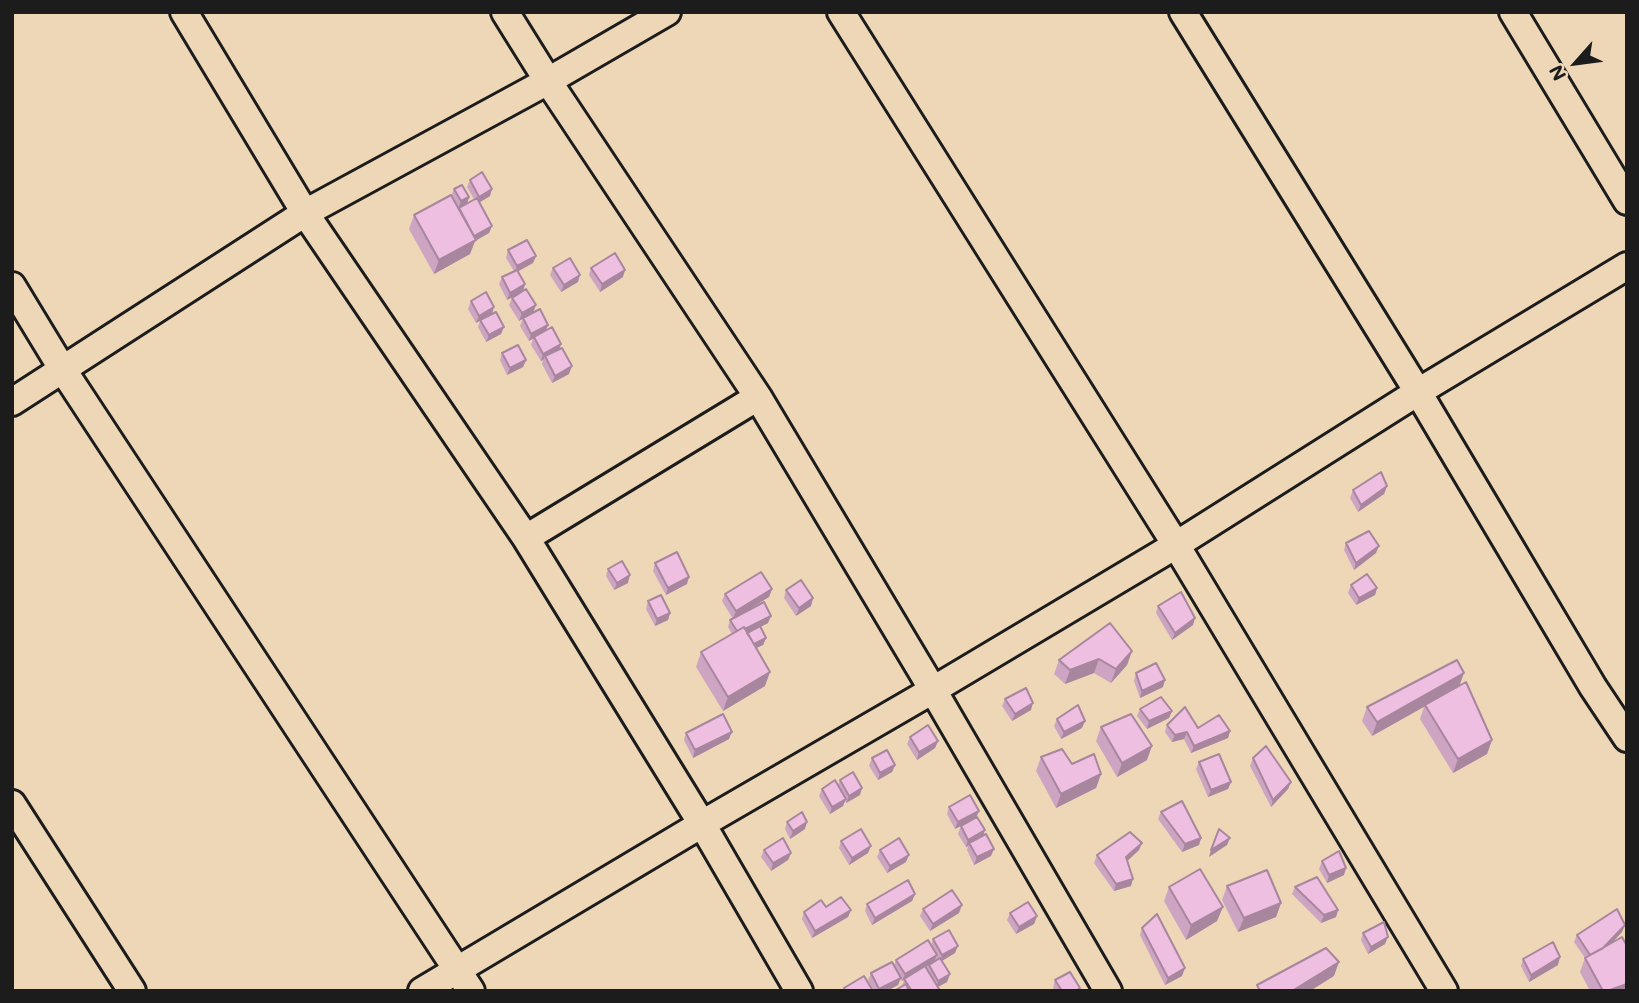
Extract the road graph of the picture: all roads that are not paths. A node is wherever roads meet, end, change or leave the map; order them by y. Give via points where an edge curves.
1 (184, 12) edge
2 (505, 12) edge
3 (667, 12) edge
4 (841, 12) edge
5 (1183, 12) edge
6 (1513, 12) edge
7 (548, 81) junction
8 (1627, 201) edge
9 (305, 213) junction
10 (1627, 266) edge
11 (12, 286) edge
12 (63, 370) junction
13 (1418, 392) junction
14 (758, 397) junction
15 (12, 402) edge
16 (526, 538) junction
17 (1176, 545) junction
18 (933, 690) junction
19 (1627, 738) edge
20 (12, 804) edge
21 (702, 824) junction
22 (464, 980) edge
23 (132, 991) edge
24 (422, 991) edge
25 (799, 991) edge
26 (1108, 991) edge
27 (1444, 991) edge

1 - 9 street
2 - 7 street
3 - 7 street
4 - 17 street
5 - 13 street
6 - 8 street
7 - 9 street
7 - 14 street
9 - 12 street
9 - 16 street
10 - 13 street
11 - 12 street
12 - 15 street
12 - 22 street
13 - 17 street
13 - 19 street
14 - 16 street
14 - 18 street
16 - 21 street
17 - 18 street
17 - 27 street
18 - 21 street
18 - 26 street
20 - 23 street
21 - 22 street
21 - 25 street
22 - 24 street

